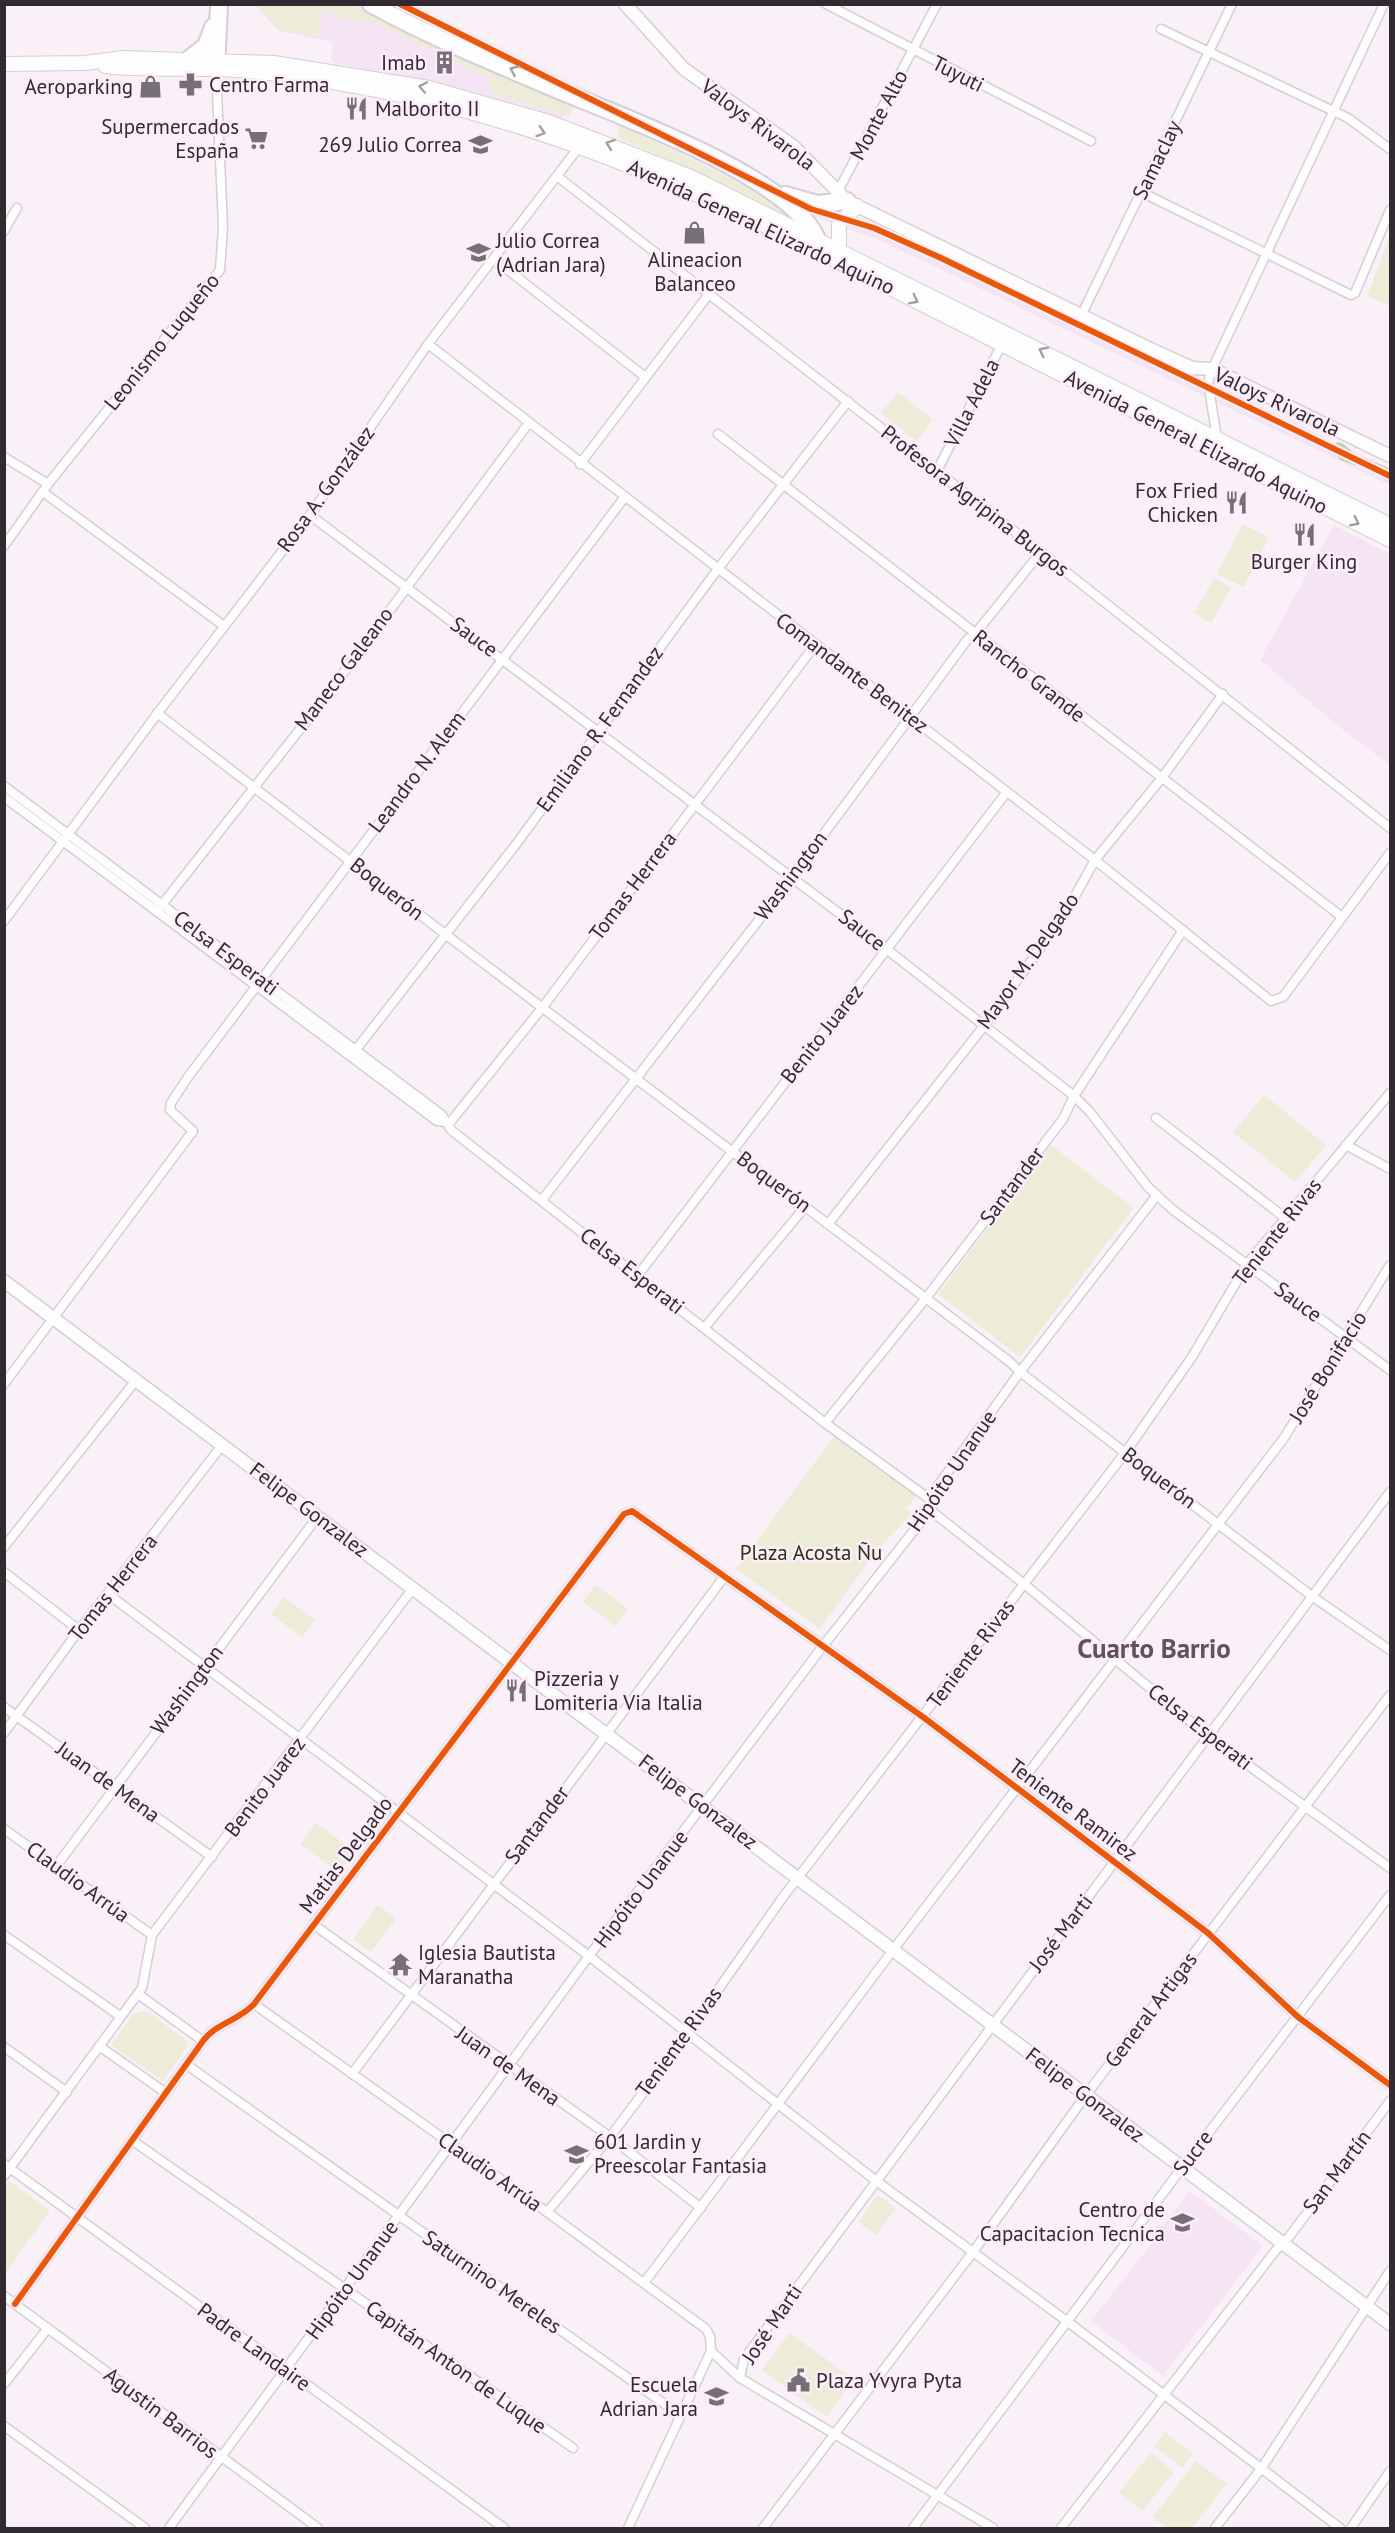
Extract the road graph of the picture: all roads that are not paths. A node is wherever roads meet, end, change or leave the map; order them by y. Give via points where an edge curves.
1 (371, 4) edge
2 (625, 4) edge
3 (826, 4) edge
4 (937, 4) edge
5 (1232, 4) edge
6 (1384, 4) edge
7 (219, 8) edge
8 (1161, 29) dead end
9 (913, 51) junction
10 (1209, 53) junction
11 (189, 59) junction
12 (85, 63) junction
13 (4, 64) edge
14 (217, 64) junction
15 (1332, 112) junction
16 (584, 140) junction
17 (1091, 141) dead end
18 (1390, 149) edge
19 (558, 177) junction
20 (1141, 192) junction
21 (775, 193) junction
22 (847, 200) junction
23 (17, 208) dead end
24 (1390, 210) edge
25 (4, 231) edge
26 (816, 237) junction
27 (839, 249) junction
28 (1268, 254) junction
29 (495, 260) junction
30 (709, 294) junction
31 (1081, 316) junction
32 (1005, 339) junction
33 (428, 344) junction
34 (1212, 369) junction
35 (644, 376) junction
36 (848, 401) junction
37 (528, 424) junction
38 (718, 434) dead end
39 (1217, 438) junction
40 (1390, 456) edge
41 (4, 457) edge
42 (580, 464) junction
43 (937, 471) junction
44 (782, 484) junction
45 (46, 488) junction
46 (624, 498) junction
47 (310, 515) junction
48 (1390, 525) edge
49 (1390, 540) edge
50 (4, 546) edge
51 (1041, 552) junction
52 (717, 570) junction
53 (406, 586) junction
54 (224, 626) junction
55 (975, 634) junction
56 (815, 645) junction
57 (504, 659) junction
58 (1223, 694) junction
59 (158, 713) junction
60 (910, 717) junction
61 (598, 732) junction
62 (1161, 779) junction
63 (4, 786) edge
64 (253, 787) junction
65 (1006, 793) junction
66 (4, 797) edge
67 (695, 805) junction
68 (1390, 828) edge
69 (67, 838) junction
70 (1390, 853) edge
71 (351, 860) junction
72 (1095, 860) junction
73 (792, 877) junction
74 (160, 908) junction
75 (1342, 917) junction
76 (4, 921) edge
77 (1183, 930) junction
78 (445, 934) junction
79 (887, 950) junction
80 (258, 982) junction
81 (542, 1008) junction
82 (984, 1026) junction
83 (353, 1053) junction
84 (636, 1079) junction
85 (1390, 1093) edge
86 (1074, 1096) junction
87 (1156, 1118) dead end
88 (446, 1124) junction
89 (1346, 1145) junction
90 (732, 1150) junction
91 (1390, 1169) edge
92 (1157, 1195) junction
93 (542, 1200) junction
94 (805, 1207) junction
95 (1284, 1217) junction
96 (828, 1224) junction
97 (1247, 1264) junction
98 (1390, 1265) edge
99 (638, 1275) junction
100 (4, 1281) edge
101 (926, 1298) junction
102 (54, 1318) junction
103 (705, 1327) junction
104 (1346, 1337) junction
105 (1390, 1370) edge
106 (1020, 1372) junction
107 (137, 1379) junction
108 (4, 1384) edge
109 (823, 1421) junction
110 (223, 1444) junction
111 (1125, 1452) junction
112 (1390, 1492) edge
113 (931, 1506) junction
114 (318, 1516) junction
115 (1220, 1523) junction
116 (4, 1547) edge
117 (4, 1572) edge
118 (724, 1577) junction
119 (1024, 1584) junction
120 (413, 1588) junction
121 (108, 1594) junction
122 (1313, 1597) junction
123 (79, 1630) junction
124 (823, 1646) junction
125 (1390, 1650) edge
126 (1116, 1661) junction
127 (513, 1662) junction
128 (205, 1666) junction
129 (1390, 1695) edge
130 (4, 1707) edge
131 (17, 1716) junction
132 (923, 1717) junction
133 (4, 1733) edge
134 (606, 1733) junction
135 (1208, 1736) junction
136 (300, 1739) junction
137 (115, 1786) junction
138 (1017, 1788) junction
139 (704, 1806) junction
140 (1308, 1807) junction
141 (398, 1813) junction
142 (4, 1829) edge
143 (212, 1857) junction
144 (1114, 1862) junction
145 (57, 1865) junction
146 (1390, 1868) edge
147 (798, 1878) junction
148 (491, 1885) junction
149 (1390, 1895) edge
150 (314, 1925) junction
151 (1208, 1933) junction
152 (4, 1935) edge
153 (152, 1935) junction
154 (893, 1950) junction
155 (589, 1956) junction
156 (138, 1994) junction
157 (410, 1996) junction
158 (254, 2004) junction
159 (120, 2016) junction
160 (1298, 2017) junction
161 (992, 2025) junction
162 (687, 2034) junction
163 (203, 2040) junction
164 (99, 2046) junction
165 (4, 2047) edge
166 (187, 2065) junction
167 (508, 2066) junction
168 (352, 2074) junction
169 (1390, 2085) edge
170 (67, 2092) junction
171 (166, 2093) junction
172 (1086, 2095) junction
173 (1390, 2101) edge
174 (778, 2102) junction
175 (610, 2137) junction
176 (134, 2140) junction
177 (450, 2145) junction
178 (6, 2169) edge
179 (1181, 2169) junction
180 (875, 2180) junction
181 (701, 2208) junction
182 (547, 2212) junction
183 (399, 2216) junction
184 (78, 2217) junction
185 (1282, 2243) junction
186 (973, 2252) junction
187 (1390, 2271) edge
188 (644, 2283) junction
189 (344, 2289) junction
190 (4, 2296) edge
191 (15, 2304) junction
192 (1367, 2307) junction
193 (1068, 2322) junction
194 (1390, 2324) edge
195 (48, 2328) junction
196 (711, 2351) junction
197 (285, 2371) junction
198 (740, 2379) junction
199 (4, 2384) edge
200 (1163, 2394) junction
201 (680, 2415) junction
202 (4, 2426) edge
203 (835, 2433) junction
204 (573, 2448) dead end
205 (222, 2458) junction
206 (1261, 2469) junction
207 (1390, 2471) edge
208 (937, 2495) junction
209 (146, 2529) edge
210 (169, 2529) edge
211 (318, 2529) edge
212 (504, 2529) edge
213 (628, 2529) edge
214 (763, 2529) edge
215 (913, 2529) edge
216 (993, 2529) edge
217 (1061, 2529) edge
218 (1215, 2529) edge
219 (1340, 2529) edge
220 (1351, 2529) edge

21 -> 1 highway via 681,143
2 - 22 street, Valoys Rivarola via 684,69 793,146
3 - 9 street, Tuyuti
4 - 9 street, Monte Alto
5 - 10 street, Samaclay
6 - 15 street
7 - 11 highway via 206,46
7 - 14 highway
8 - 10 street
9 - 17 street, Tuyuti
9 - 22 street, Monte Alto
10 - 15 street
10 - 20 street, Samaclay
11 - 12 main road, Avenida General Elizardo Aquino via 124,58
11 - 14 main road, Avenida General Elizardo Aquino
12 - 13 main road, Avenida General Elizardo Aquino
12 - 14 main road, Avenida General Elizardo Aquino via 123,68
14 - 16 main road, Avenida General Elizardo Aquino via 274,63 381,85
14 - 45 street, Leonismo Luqueño via 223,227 220,270
15 - 18 street via 1359,125
15 - 28 street
16 - 19 street, Rosa A. González
26 -> 16 main road, Avenida General Elizardo Aquino via 691,177
16 -> 32 main road, Avenida General Elizardo Aquino
19 - 29 street, Rosa A. González
19 - 30 street, Profesora Agripina Burgos
20 - 28 street
20 - 31 street, Samaclay
21 - 22 highway via 817,204
21 - 26 highway via 796,208
22 - 27 main road via 839,224
22 - 31 street, Valoys Rivarola
23 - 25 street
24 - 28 street via 1355,293
26 - 27 main road, Avenida General Elizardo Aquino
27 - 32 main road, Avenida General Elizardo Aquino
28 - 34 street
29 - 33 street, Rosa A. González
29 - 35 street
30 - 35 street
30 - 36 street, Profesora Agripina Burgos
31 - 34 street, Valoys Rivarola via 1192,368
39 -> 32 main road, Avenida General Elizardo Aquino
32 - 43 street, Villa Adela
32 -> 49 main road, Avenida General Elizardo Aquino
33 - 37 street, Comandante Benitez
33 - 47 street, Rosa A. González
34 - 39 street via 1208,383
34 - 40 street, Valoys Rivarola
35 - 42 street
36 - 43 street, Profesora Agripina Burgos
36 - 44 street, Emiliano R. Fernandez
37 - 42 street, Comandante Benitez
37 - 53 street, Maneco Galeano
38 - 44 street, Rancho Grande
39 - 48 main road, Avenida General Elizardo Aquino
41 - 45 street
42 - 46 street, Comandante Benitez
43 - 51 street, Profesora Agripina Burgos
44 - 52 street, Emiliano R. Fernandez
44 - 55 street, Rancho Grande
45 - 50 street, Leonismo Luqueño
45 - 54 street
46 - 52 street, Comandante Benitez
46 - 57 street, Leandro N. Alem
47 - 53 street, Sauce
47 - 54 street, Rosa A. González
51 - 55 street, Washington
51 - 58 street, Profesora Agripina Burgos
52 - 56 street, Comandante Benitez
52 - 61 street, Emiliano R. Fernandez
53 - 57 street, Sauce
53 - 64 street, Maneco Galeano via 330,691
54 - 59 street, Rosa A. González
55 - 60 street, Washington
55 - 62 street, Rancho Grande
56 - 60 street, Comandante Benitez
56 - 67 street, Tomas Herrera
57 - 61 street, Sauce
57 - 71 street, Leandro N. Alem
58 - 62 street, Mayor M. Delgado
58 - 68 street, Profesora Agripina Burgos
59 - 64 street, Boquerón
59 - 69 street, Rosa A. González
60 - 65 street, Comandante Benitez
60 - 73 street, Washington
61 - 67 street, Sauce
61 - 78 street, Emiliano R. Fernandez
62 - 72 street, Mayor M. Delgado
62 - 75 street, Rancho Grande
63 - 69 street, Celsa Esperati
64 - 71 street, Boquerón
64 - 74 street, Maneco Galeano
65 - 72 street, Comandante Benitez
65 - 79 street, Benito Juarez
66 - 69 street, Celsa Esperati
67 - 73 street, Sauce
67 - 81 street, Tomas Herrera
69 - 74 street, Celsa Esperati
69 - 76 street, Rosa A. González
70 - 75 street
71 - 78 street, Boquerón
71 - 80 street, Leandro N. Alem
72 - 77 street, Comandante Benitez
72 - 82 street, Mayor M. Delgado via 1065,914
73 - 79 street, Sauce
73 - 84 street, Washington
74 - 80 street, Celsa Esperati
75 - 77 street, Comandante Benitez via 1283,997 1276,1001 1267,998
77 - 86 street, Santander
78 - 81 street, Boquerón
78 - 83 street, Emiliano R. Fernandez
79 - 82 street, Sauce
79 - 90 street, Benito Juarez
80 - 83 street, Celsa Esperati
80 - 102 street, Leandro N. Alem via 170,1105 170,1112 194,1131
81 - 84 street, Boquerón
81 - 88 street, Tomas Herrera
82 - 86 street, Sauce
82 - 96 street, Mayor M. Delgado
83 - 88 street, Celsa Esperati via 437,1121
84 - 90 street, Boquerón
84 - 93 street, Washington
85 - 89 street, Teniente Rivas
86 - 92 street, Sauce
86 - 101 street, Santander via 1064,1119
87 - 95 street
88 - 93 street, Celsa Esperati
89 - 91 street
89 - 95 street, Teniente Rivas
90 - 94 street, Boquerón
90 - 99 street, Benito Juarez
92 - 97 street, Sauce
92 - 106 street, Hipóito Unanue
93 - 99 street, Celsa Esperati
94 - 96 street, Boquerón
94 - 103 street
95 - 97 street, Teniente Rivas
96 - 101 street, Boquerón
97 - 104 street, Sauce
97 - 111 street, Teniente Rivas via 1192,1357
98 - 104 street, José Bonifacio
99 - 103 street, Celsa Esperati
100 - 102 street, Felipe Gonzalez
101 - 106 street, Boquerón
101 - 109 street, Santander
102 - 107 street, Felipe Gonzalez
102 - 108 street
103 - 109 street, Celsa Esperati
104 - 105 street, Sauce
104 - 115 street, José Bonifacio via 1284,1438
106 - 111 street, Boquerón
106 - 113 street, Hipóito Unanue via 937,1487
107 - 110 street, Felipe Gonzalez
107 - 116 street
109 - 113 street, Celsa Esperati
110 - 114 street, Felipe Gonzalez
110 - 121 street, Tomas Herrera
111 - 115 street, Boquerón
111 - 119 street, Teniente Rivas
112 - 122 street, José Marti
113 - 119 street, Celsa Esperati
113 - 124 street, Hipóito Unanue
114 - 120 street, Felipe Gonzalez
114 - 128 street, Washington
115 - 122 street, Boquerón
115 - 126 street, José Bonifacio
117 - 123 street
118 - 124 street, Teniente Ramirez
118 - 127 street, Matias Delgado via 636,1512 626,1512
118 - 134 street, Santander
119 - 126 street, Celsa Esperati
119 - 132 street, Teniente Rivas
120 - 127 street, Felipe Gonzalez
120 - 136 street, Benito Juarez
121 - 123 street, Tomas Herrera
121 - 128 street
122 - 125 street, Boquerón
122 - 135 street, José Marti
123 - 131 street, Tomas Herrera
124 - 132 street, Teniente Ramirez
124 - 139 street, Hipóito Unanue
126 - 135 street, Celsa Esperati
126 - 138 street, José Bonifacio
127 - 134 street, Felipe Gonzalez
127 - 141 street, Matias Delgado
128 - 136 street
128 - 137 street, Washington
129 - 140 street, General Artigas
130 - 131 street, Juan de Mena
131 - 133 street, Tomas Herrera
131 - 137 street, Juan de Mena
132 - 138 street, Teniente Ramirez
132 - 147 street, Teniente Rivas
134 - 139 street, Felipe Gonzalez
134 - 148 street, Santander
135 - 140 street, Celsa Esperati
135 - 144 street, José Marti
136 - 141 street
136 - 143 street, Benito Juarez
137 - 143 street, Juan de Mena
137 - 145 street, Washington
138 - 144 street, Teniente Ramirez
138 - 154 street, José Bonifacio
139 - 147 street, Felipe Gonzalez
139 - 155 street, Hipóito Unanue
140 - 146 street, Celsa Esperati
140 - 151 street, General Artigas
141 - 148 street
141 - 150 street, Matias Delgado
142 - 145 street, Claudio Arrúa
143 - 153 street, Benito Juarez
144 - 151 street, Teniente Ramirez
144 - 161 street, José Marti
145 - 153 street, Claudio Arrúa
147 - 154 street, Felipe Gonzalez
147 - 162 street, Teniente Rivas
148 - 155 street
148 - 157 street, Santander
149 - 160 street, Sucre
150 - 157 street, Juan de Mena
150 - 158 street, Matias Delgado
151 - 160 street, Teniente Ramirez
151 - 172 street, General Artigas
152 - 159 street
153 - 156 street, Benito Juarez
154 - 161 street, Felipe Gonzalez
154 - 174 street, José Bonifacio
155 - 162 street
155 - 167 street, Hipóito Unanue
156 - 159 street
156 - 163 street
157 - 167 street, Juan de Mena
157 - 168 street, Santander
158 - 163 street, Matias Delgado
158 - 168 street, Claudio Arrúa
159 - 164 street
160 - 169 street, Teniente Ramirez
160 - 179 street, Sucre
161 - 172 street, Felipe Gonzalez
161 - 180 street, José Marti
162 - 174 street
162 - 175 street, Teniente Rivas
163 - 166 street, Matias Delgado
164 - 170 street
164 - 171 street
165 - 170 street
166 - 171 street, Matias Delgado
166 - 183 street, Saturnino Mereles
167 - 175 street, Juan de Mena
167 - 177 street, Hipóito Unanue
168 - 177 street, Claudio Arrúa
170 - 178 street
171 - 176 street, Matias Delgado
172 - 179 street, Felipe Gonzalez
172 - 186 street, General Artigas
173 - 185 street, San Martín
174 - 180 street
174 - 181 street, José Bonifacio
175 - 181 street, Juan de Mena
175 - 182 street, Teniente Rivas
176 - 184 street, Matias Delgado
176 - 189 street, Capitán Anton de Luque
177 - 182 street, Claudio Arrúa
177 - 183 street, Hipóito Unanue
178 - 184 street, Padre Landaire
179 - 185 street, Felipe Gonzalez
179 - 193 street, Sucre
180 - 186 street
180 - 198 street, José Marti via 744,2360
181 - 188 street, José Bonifacio
182 - 188 street, Claudio Arrúa
183 - 189 street, Hipóito Unanue
183 - 201 street, Saturnino Mereles
184 - 191 street, Matias Delgado
184 - 197 street, Padre Landaire
185 - 192 street, Felipe Gonzalez
185 - 200 street, San Martín
186 - 193 street
186 - 203 street, General Artigas
187 - 192 street
188 - 196 street, Claudio Arrúa via 699,2322 710,2336
189 - 197 street, Hipóito Unanue
189 - 204 street, Capitán Anton de Luque
190 - 191 street, Agustin Barrios
191 - 195 street, Agustin Barrios
192 - 194 street, Felipe Gonzalez
192 - 206 street
193 - 200 street
193 - 208 street, Sucre
195 - 199 street
195 - 205 street, Agustin Barrios
196 - 198 street
196 - 201 street
197 - 205 street, Hipóito Unanue
197 - 212 street, Padre Landaire
198 - 203 street
200 - 206 street
200 - 217 street, San Martín
201 - 213 street
202 - 209 street
203 - 208 street
203 - 214 street, General Artigas
205 - 210 street, Hipóito Unanue
205 - 211 street, Agustin Barrios
206 - 218 street
206 - 219 street
207 - 220 street
208 - 215 street, Sucre
208 - 216 street

